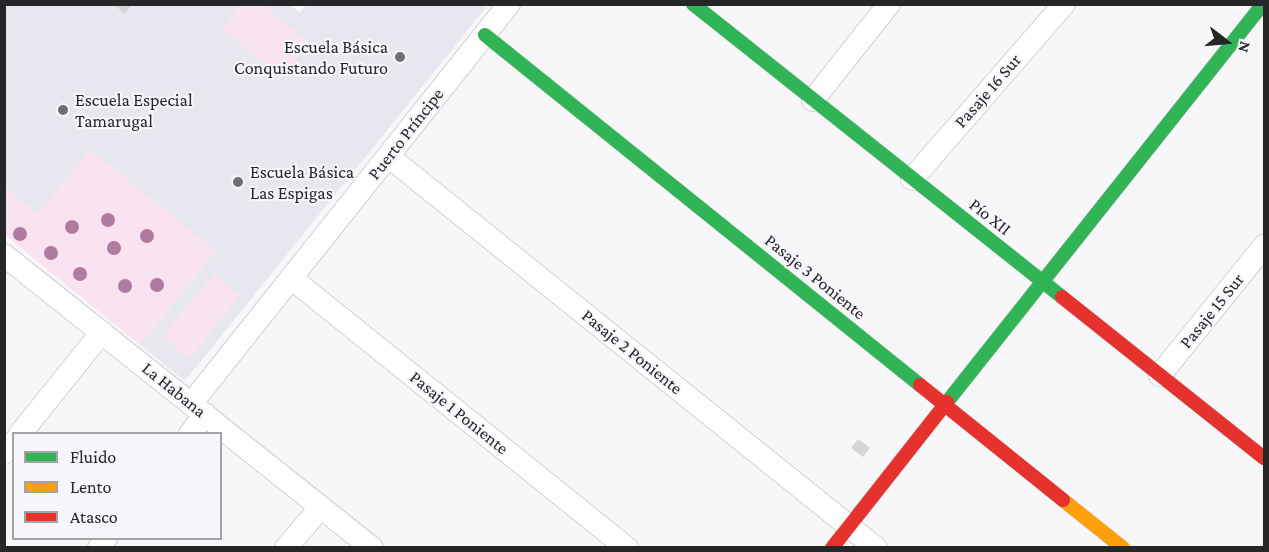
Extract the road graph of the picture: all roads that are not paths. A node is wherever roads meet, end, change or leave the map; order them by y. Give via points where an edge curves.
1 (509, 4) edge
2 (889, 4) edge
3 (1064, 4) edge
4 (1263, 4) edge
5 (699, 6) edge
6 (485, 35) junction
7 (813, 100) junction
8 (388, 156) junction
9 (912, 179) junction
10 (1264, 246) edge
11 (4, 255) edge
12 (291, 278) junction
13 (1043, 282) junction
14 (102, 332) junction
15 (1160, 375) junction
16 (945, 405) junction
17 (198, 409) junction
18 (22, 432) edge
19 (191, 432) edge
20 (1264, 458) edge
21 (321, 507) junction
22 (849, 526) junction
23 (286, 548) edge
24 (372, 548) edge
25 (627, 548) edge
26 (832, 548) edge
27 (876, 548) edge
28 (1123, 548) edge

1 - 6 street, Puerto Príncipe
2 - 7 street
3 - 9 street, Pasaje 16 Sur
4 - 13 street
5 - 7 street, Pío XII
6 - 8 street, Puerto Príncipe
6 - 16 street, Pasaje 3 Poniente
7 - 9 street, Pío XII
8 - 12 street, Puerto Príncipe
8 - 22 street, Pasaje 2 Poniente
9 - 13 street, Pío XII
10 - 15 street, Pasaje 15 Sur
11 - 14 street, La Habana
12 - 17 street, Puerto Príncipe
12 - 25 street, Pasaje 1 Poniente
13 - 15 street, Pío XII
13 - 16 street
14 - 17 street, La Habana
14 - 18 street
15 - 20 street, Pío XII
16 - 22 street
16 - 28 street, Pasaje 3 Poniente
17 - 19 street, Puerto Príncipe
17 - 21 street, La Habana
21 - 23 street
21 - 24 street, La Habana
22 - 26 street
22 - 27 street, Pasaje 2 Poniente

